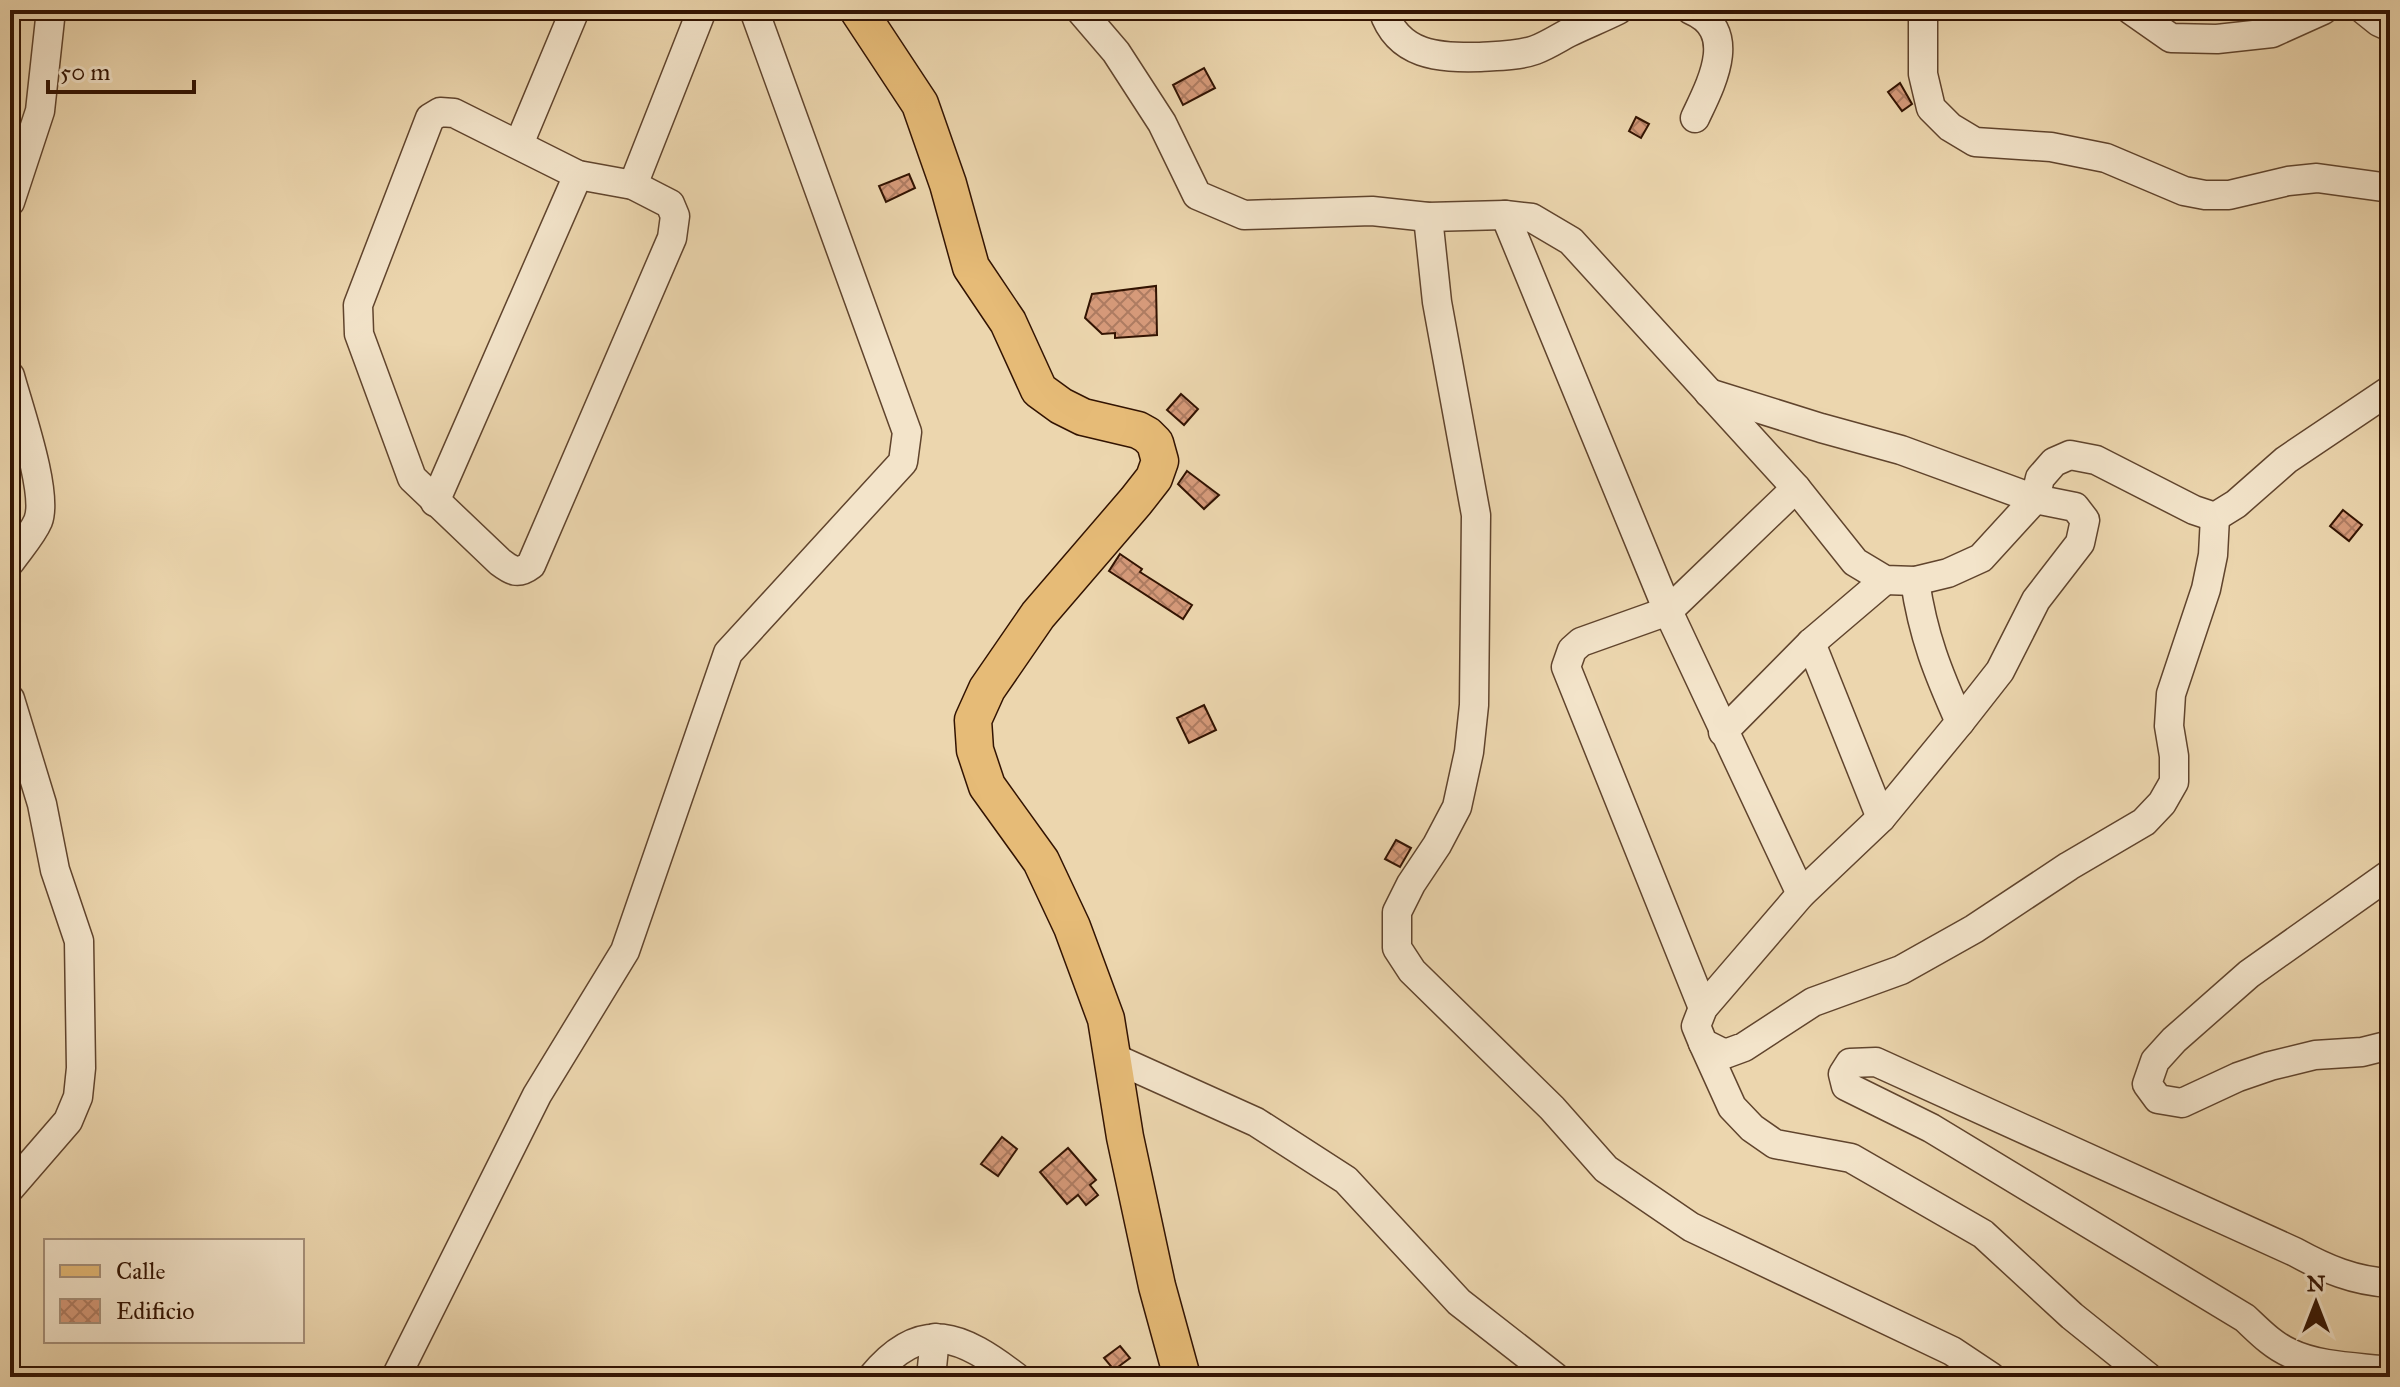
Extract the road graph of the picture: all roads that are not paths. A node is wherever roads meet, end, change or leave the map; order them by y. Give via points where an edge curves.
1 (51, 10) edge
2 (575, 10) edge
3 (702, 10) edge
4 (754, 10) edge
5 (858, 10) edge
6 (1080, 10) edge
7 (1383, 10) edge
8 (1618, 10) edge
9 (1691, 10) edge
10 (1923, 10) edge
11 (2131, 10) edge
12 (2323, 10) edge
13 (2364, 10) edge
14 (2390, 27) edge
15 (1695, 118) dead end
16 (519, 144) junction
17 (578, 175) junction
18 (633, 185) junction
19 (2390, 188) edge
20 (10, 202) edge
21 (1505, 215) junction
22 (1428, 217) junction
23 (10, 376) edge
24 (2390, 390) edge
25 (1709, 393) junction
26 (1796, 488) junction
27 (2035, 499) junction
28 (435, 502) junction
29 (2215, 517) junction
30 (10, 562) edge
31 (1885, 580) junction
32 (1915, 581) junction
33 (1668, 611) junction
34 (1811, 643) junction
35 (10, 699) edge
36 (1960, 722) junction
37 (1723, 732) junction
38 (1881, 818) junction
39 (2390, 874) edge
40 (1801, 894) junction
41 (1703, 1008) junction
42 (1703, 1043) junction
43 (2390, 1045) edge
44 (1114, 1058) junction
45 (10, 1188) edge
46 (2390, 1283) edge
47 (935, 1338) junction
48 (2390, 1371) edge
49 (396, 1377) edge
50 (872, 1377) edge
51 (931, 1377) edge
52 (1016, 1377) edge
53 (1182, 1377) edge
54 (1555, 1377) edge
55 (1991, 1377) edge
56 (2148, 1377) edge

1 - 20 street via 40,111
2 - 16 street
3 - 18 street
4 - 49 street via 907,432 907,447 903,462 728,653 625,951 537,1095
5 - 44 main road via 920,104 971,267 1008,322 1039,390 1083,417 1147,435 1160,461 1136,501 1038,615 987,689 973,720 975,750 987,786 1041,861 1097,991
6 - 22 street via 1116,52 1162,123 1197,195 1244,215 1372,211
7 - 8 street via 1413,48 1451,58 1534,51
9 - 15 street via 1716,31 1718,52 1716,74
10 - 19 street via 1923,74 1931,108 1975,142 2051,147 2106,158 2205,195 2317,178
11 - 12 street via 2171,38 2217,39 2272,33
13 - 14 street
16 - 17 street
16 - 28 street via 454,113 430,118 358,305 359,334 412,478
17 - 18 street
17 - 28 street
18 - 28 street via 670,204 675,216 672,238 531,565 513,571
21 - 22 street
21 - 25 street via 1532,218 1571,241
21 - 33 street
22 - 55 street via 1437,302 1476,515 1474,705 1457,807 1397,912 1397,948 1412,971 1552,1108 1606,1169 1691,1227 1952,1351
23 - 30 street via 40,506 38,520
24 - 29 street via 2286,460
25 - 26 street
25 - 27 street via 1901,450
26 - 31 street via 1855,562
26 - 33 street
27 - 29 street via 2040,478 2054,462 2070,455 2096,460
27 - 32 street via 1981,558
27 - 36 street via 2075,507 2085,520 2080,543 2036,600 2000,671
29 - 42 street via 2206,589 2171,694 2174,782 2144,822 1901,970 1813,1002 1744,1047 1725,1054
31 - 32 street
31 - 34 street
32 - 36 street via 1933,662
33 - 37 street
33 - 41 street via 1581,642 1566,667
34 - 37 street
34 - 38 street
35 - 45 street via 79,941 81,1068 68,1121
36 - 38 street
37 - 40 street
38 - 40 street
39 - 43 street via 2249,974 2174,1040 2155,1061 2147,1084 2158,1099 2182,1103 2270,1066
40 - 41 street
41 - 42 street via 1696,1026
42 - 56 street via 1732,1107 1752,1128 1775,1144 1851,1158 1983,1234
44 - 53 main road via 1128,1150
44 - 54 street via 1256,1122 1346,1180 1459,1302
46 - 48 street via 2327,1269 1876,1062 1850,1063 1843,1074 1846,1086 2037,1190 2245,1318 2291,1354
47 - 50 street via 902,1348
47 - 51 street
47 - 52 street via 963,1342

